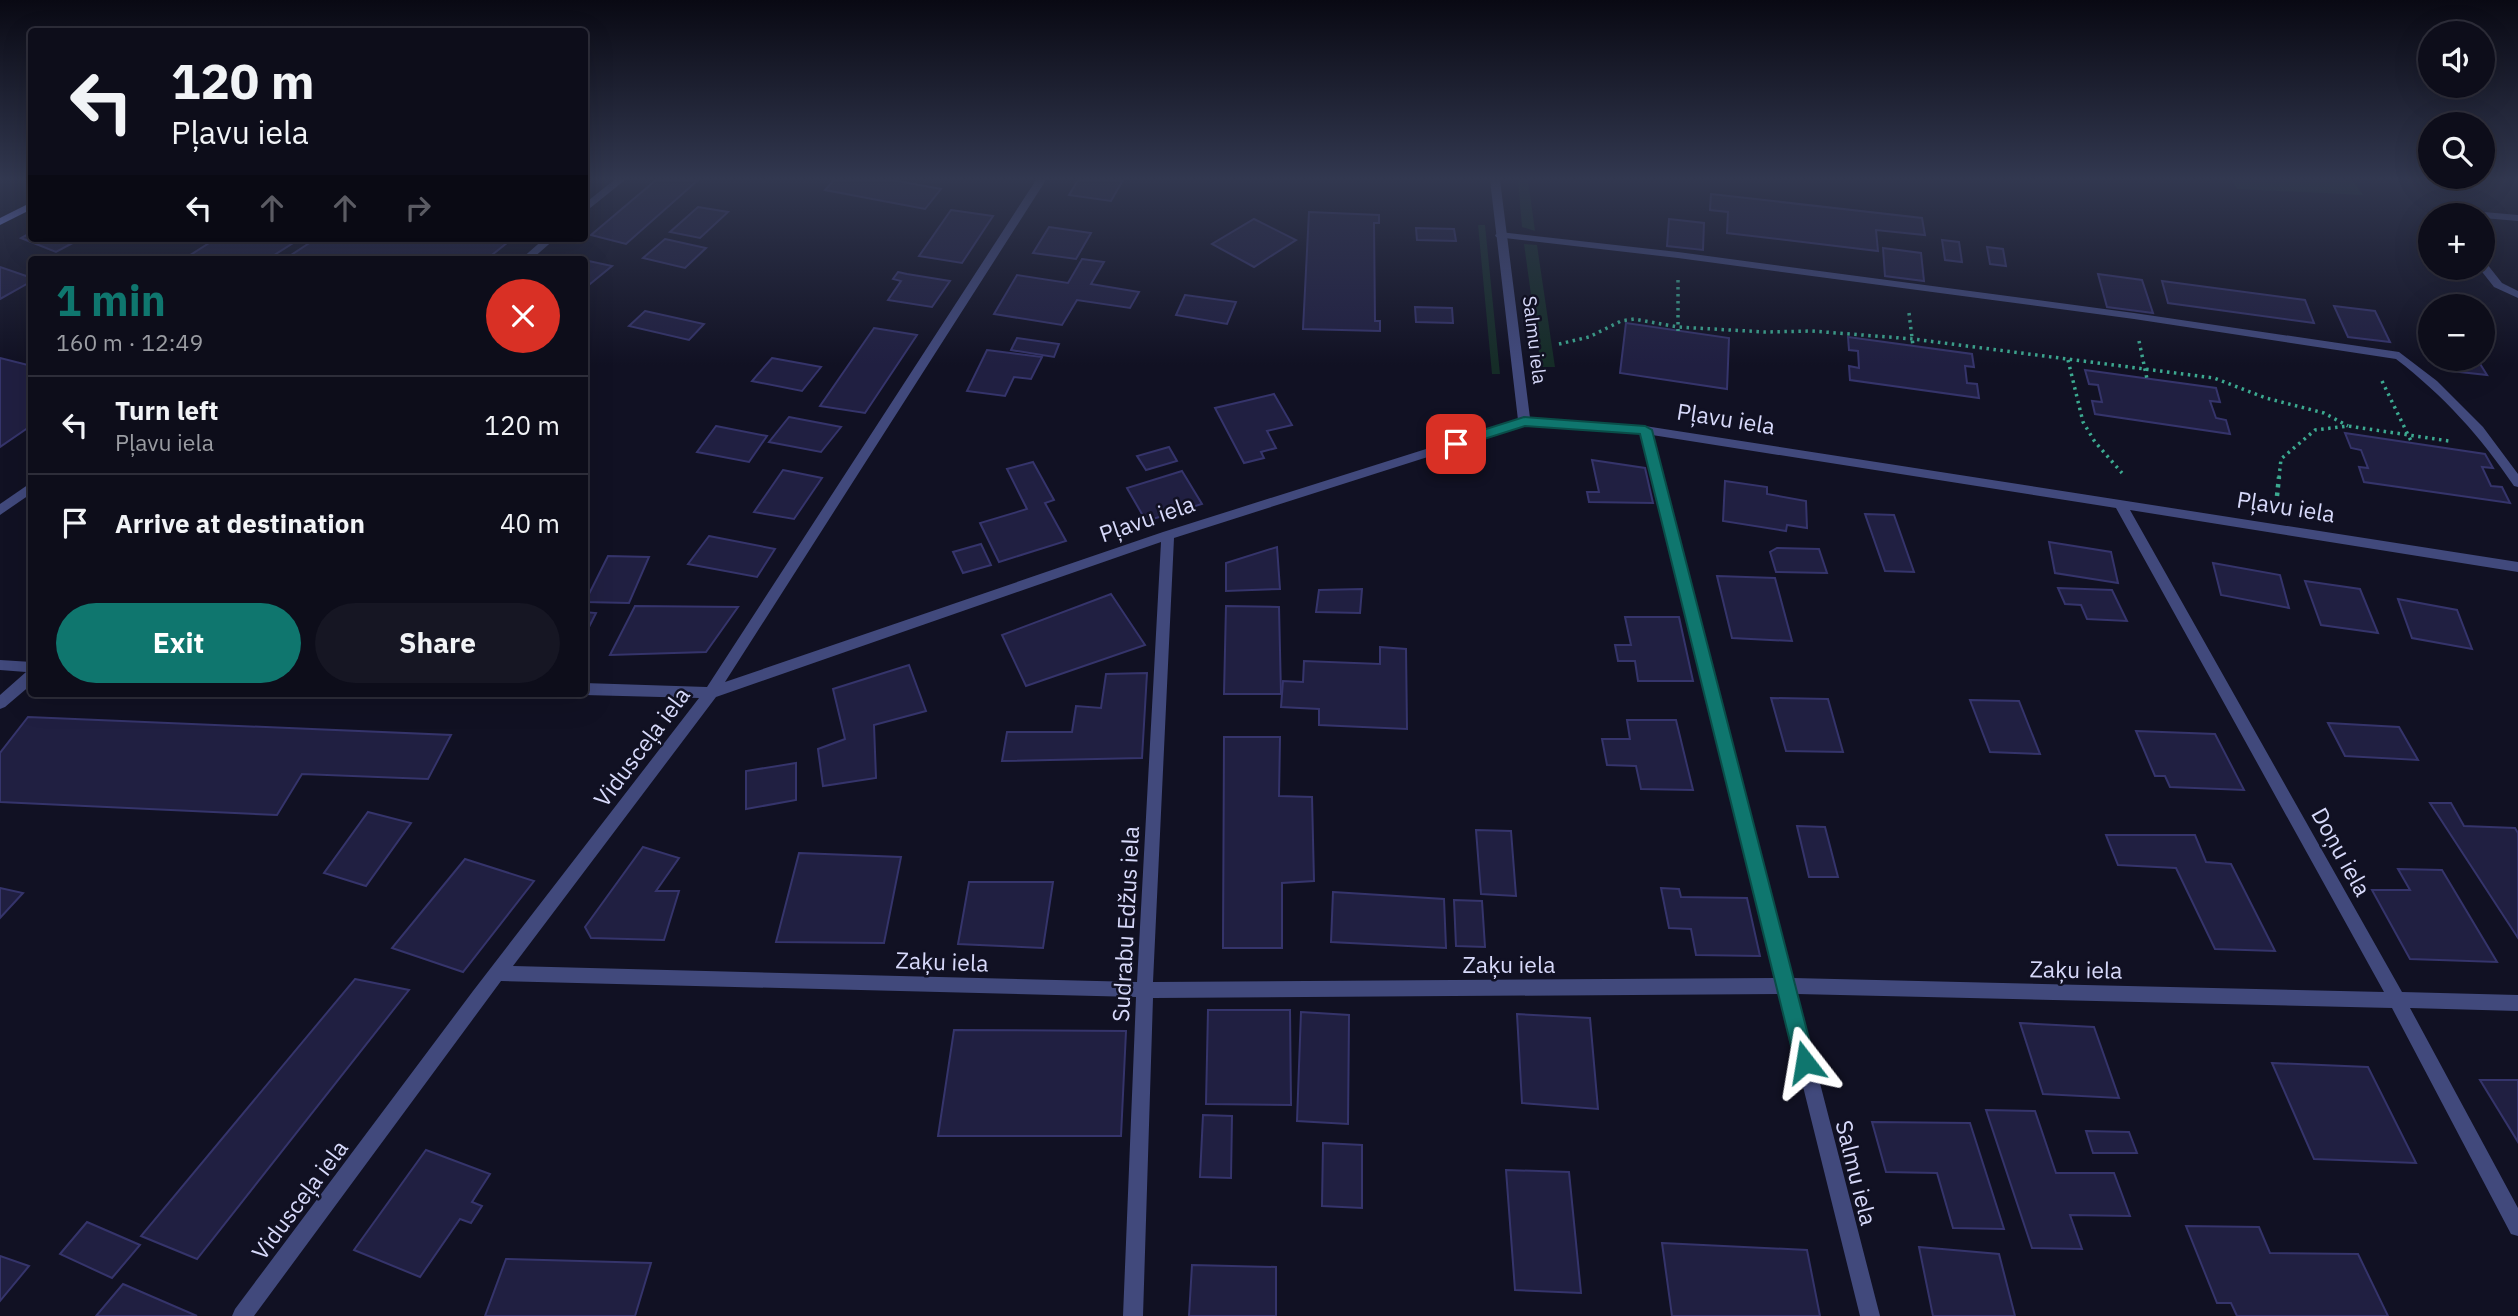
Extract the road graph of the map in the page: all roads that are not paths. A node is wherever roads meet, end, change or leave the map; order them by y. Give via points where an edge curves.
1 (1001, 241) edge
2 (1501, 241) edge
3 (1551, 241) edge
4 (546, 242) edge
5 (530, 256) edge
6 (2494, 280) edge
7 (2518, 295) edge
8 (1524, 422) junction
9 (1645, 430) junction
10 (2518, 483) edge
11 (28, 489) edge
12 (2119, 503) junction
13 (0, 511) edge
14 (1167, 535) junction
15 (2518, 567) edge
16 (0, 665) edge
17 (28, 667) edge
18 (28, 678) edge
19 (588, 688) edge
20 (711, 693) junction
21 (0, 703) edge
22 (499, 973) junction
23 (1785, 986) junction
24 (1145, 990) junction
25 (2398, 1000) junction
26 (2518, 1003) edge
27 (2518, 1227) edge
28 (242, 1316) edge
29 (1133, 1316) edge
30 (1870, 1316) edge

1 - 20 street, Vidusceļa iela
2 - 8 street, Salmu iela
3 - 10 street via 2134,316 2399,356 2433,381 2495,448
4 - 5 street
6 - 7 street
8 - 9 street, Pļavu iela
8 - 14 street, Pļavu iela
9 - 12 street, Pļavu iela
9 - 23 street, Salmu iela
11 - 13 street
12 - 15 street, Pļavu iela
12 - 25 street, Doņu iela
14 - 20 street, Pļavu iela
14 - 24 street, Sudrabu Edžus iela
16 - 17 street
18 - 21 street
19 - 20 street, Pļavu iela
20 - 22 street, Vidusceļa iela
22 - 24 street, Zaķu iela
22 - 28 street, Vidusceļa iela
23 - 24 street, Zaķu iela
23 - 25 street, Zaķu iela
23 - 30 street, Salmu iela
24 - 29 street, Sudrabu Edžus iela
25 - 26 street, Zaķu iela
25 - 27 street, Doņu iela

